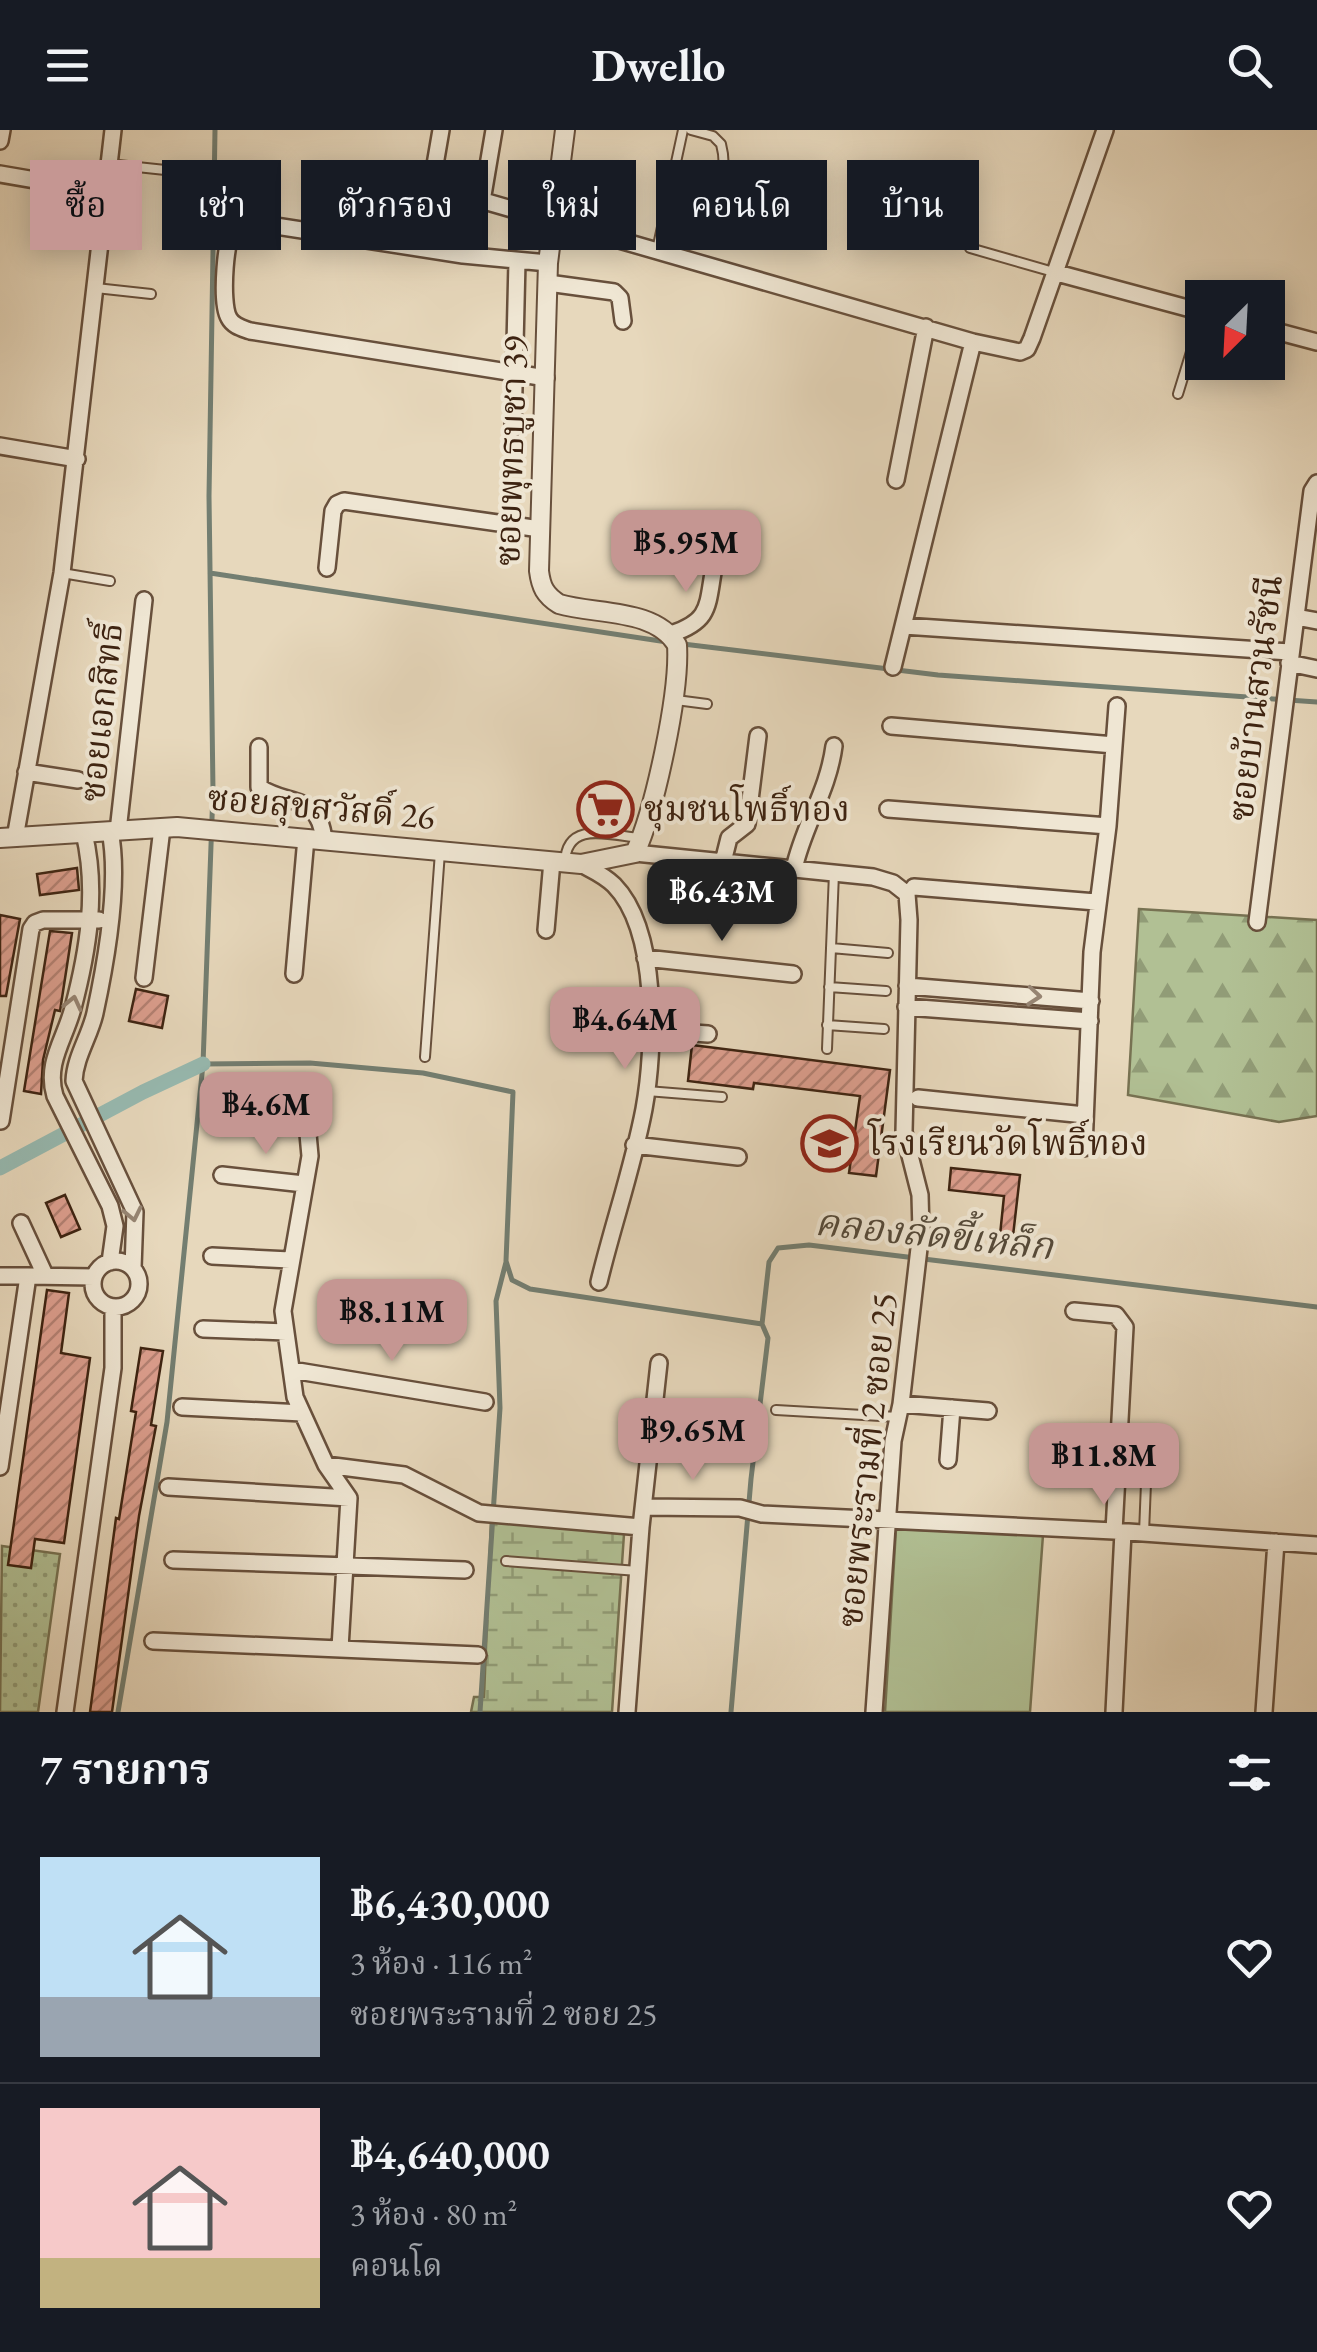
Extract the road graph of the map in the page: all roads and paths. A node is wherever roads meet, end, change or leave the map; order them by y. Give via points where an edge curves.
1 (2, 130) edge
2 (113, 130) edge
3 (441, 130) edge
4 (494, 130) edge
5 (565, 130) edge
6 (683, 130) edge
7 (691, 130) edge
8 (1105, 130) edge
9 (0, 141) edge
10 (109, 160) edge
11 (436, 160) edge
12 (561, 160) edge
13 (677, 160) edge
14 (723, 160) edge
15 (488, 166) edge
16 (0, 174) edge
17 (30, 179) edge
18 (99, 250) edge
19 (549, 250) edge
20 (657, 250) edge
21 (977, 250) edge
22 (516, 261) junction
23 (548, 263) junction
24 (1057, 274) junction
25 (548, 283) junction
26 (95, 288) junction
27 (151, 294) dead end
28 (1185, 309) edge
29 (623, 321) dead end
30 (926, 327) junction
31 (1285, 334) edge
32 (973, 342) junction
33 (1317, 342) edge
34 (512, 373) junction
35 (1185, 377) edge
36 (546, 378) junction
37 (1178, 394) dead end
38 (513, 429) dead end
39 (0, 446) edge
40 (77, 458) junction
41 (896, 480) dead end
42 (1317, 483) edge
43 (540, 528) junction
44 (714, 567) dead end
45 (326, 568) dead end
46 (62, 573) junction
47 (110, 581) dead end
48 (144, 600) dead end
49 (1296, 616) junction
50 (1317, 621) edge
51 (904, 626) junction
52 (670, 634) junction
53 (1290, 658) junction
54 (892, 667) dead end
55 (1317, 670) edge
56 (671, 700) junction
57 (707, 704) dead end
58 (1117, 706) dead end
59 (891, 726) dead end
60 (758, 736) dead end
61 (1114, 744) junction
62 (834, 746) dead end
63 (259, 747) dead end
64 (26, 772) junction
65 (78, 780) dead end
66 (888, 809) dead end
67 (1108, 826) junction
68 (170, 827) junction
69 (114, 831) junction
70 (84, 833) junction
71 (8, 838) edge
72 (315, 839) junction
73 (638, 846) junction
74 (440, 850) junction
75 (696, 860) junction
76 (723, 862) junction
77 (566, 863) junction
78 (794, 869) junction
79 (834, 873) junction
80 (914, 887) dead end
81 (1096, 902) junction
82 (693, 903) dead end
83 (89, 920) junction
84 (108, 921) junction
85 (1257, 922) dead end
86 (546, 930) dead end
87 (830, 948) junction
88 (888, 952) dead end
89 (645, 958) junction
90 (294, 974) dead end
91 (794, 974) dead end
92 (144, 978) dead end
93 (907, 986) junction
94 (829, 987) junction
95 (886, 991) dead end
96 (993, 993) junction
97 (1091, 1001) junction
98 (906, 1007) junction
99 (992, 1014) junction
100 (575, 1021) dead end
101 (1090, 1021) junction
102 (827, 1025) junction
103 (884, 1029) dead end
104 (650, 1030) junction
105 (708, 1034) dead end
106 (827, 1048) dead end
107 (425, 1056) dead end
108 (646, 1091) junction
109 (722, 1096) dead end
110 (918, 1098) dead end
111 (238, 1100) dead end
112 (1085, 1115) junction
113 (0, 1121) edge
114 (634, 1146) junction
115 (1084, 1148) dead end
116 (738, 1157) dead end
117 (222, 1176) dead end
118 (304, 1184) junction
119 (21, 1223) dead end
120 (212, 1256) dead end
121 (290, 1260) junction
122 (110, 1262) junction
123 (134, 1268) junction
124 (45, 1275) junction
125 (0, 1276) edge
126 (28, 1276) junction
127 (94, 1277) junction
128 (599, 1282) dead end
129 (113, 1306) junction
130 (1074, 1311) dead end
131 (203, 1330) dead end
132 (286, 1332) junction
133 (659, 1363) dead end
134 (7, 1369) edge
135 (292, 1370) junction
136 (485, 1402) dead end
137 (182, 1407) dead end
138 (952, 1408) junction
139 (776, 1410) dead end
140 (899, 1410) junction
141 (988, 1412) dead end
142 (302, 1413) junction
143 (1148, 1434) dead end
144 (948, 1460) dead end
145 (326, 1465) junction
146 (0, 1467) edge
147 (168, 1487) dead end
148 (349, 1498) junction
149 (644, 1507) junction
150 (888, 1522) junction
151 (642, 1527) junction
152 (1119, 1532) junction
153 (1144, 1534) junction
154 (1276, 1542) junction
155 (1317, 1545) edge
156 (174, 1560) dead end
157 (506, 1561) dead end
158 (345, 1564) junction
159 (465, 1570) dead end
160 (638, 1571) junction
161 (153, 1641) dead end
162 (340, 1648) junction
163 (478, 1656) dead end
164 (66, 1712) edge
165 (627, 1712) edge
166 (874, 1712) edge
167 (1114, 1712) edge
168 (1264, 1712) edge

1 - 9 street
2 - 10 street
3 - 11 street
4 - 15 street
5 - 12 street, ซอยพุทธบูชา 39
6 - 13 lane
7 - 14 lane via 721,144
8 - 24 street
16 - 17 street
18 - 26 street
19 - 23 street, ซอยพุทธบูชา 39
20 - 30 street
21 - 24 lane
22 - 23 street
22 - 34 street
22 - 34 street via 242,220 229,230 225,284 229,318 250,331
23 - 25 street, ซอยพุทธบูชา 39
24 - 28 street
24 - 32 street via 1028,348 1012,352
25 - 29 street via 614,292
25 - 36 street, ซอยพุทธบูชา 39
26 - 27 lane
26 - 40 street
30 - 32 street
30 - 41 street
31 - 33 street
32 - 51 street
34 - 36 street
34 - 38 street
35 - 37 lane
36 - 43 street, ซอยพุทธบูชา 39
39 - 40 street
40 - 46 street
42 - 49 street, ซอยบ้านสวนรัชนี
43 - 45 street via 344,501 333,511
43 - 52 street, ซอยพุทธบูชา 39 via 538,571 548,598 574,609 650,621
44 - 52 street via 706,612 695,625
46 - 47 lane
46 - 64 street
48 - 69 street, ซอยเอกสิทธิ์
49 - 50 street
49 - 53 street, ซอยบ้านสวนรัชนี
51 - 53 street
51 - 54 street
52 - 56 street via 678,655
53 - 55 street
53 - 85 street, ซอยบ้านสวนรัชนี
56 - 57 lane
56 - 73 street
58 - 61 street
59 - 61 street
60 - 76 street via 747,824 729,838
61 - 67 street
62 - 78 street
63 - 72 street via 258,787 318,813
64 - 65 street
64 - 71 street
66 - 67 street
67 - 81 street
68 - 69 street, ซอยสุขสวัสดิ์ 26
68 - 72 street, ซอยสุขสวัสดิ์ 26
68 - 92 street
69 - 70 street, ซอยสุขสวัสดิ์ 26
69 - 84 street, ซอยเอกสิทธิ์
70 - 71 street, ซอยสุขสวัสดิ์ 26
70 - 83 street via 93,885
72 - 74 street, ซอยสุขสวัสดิ์ 26
72 - 90 street
73 - 75 street, ซอยพระรามที่ 2 ซอย 25
73 - 77 street, ซอยสุขสวัสดิ์ 26
73 - 77 lane via 583,833 568,845
74 - 77 street, ซอยสุขสวัสดิ์ 26
74 - 107 lane
75 - 76 street, ซอยพระรามที่ 2 ซอย 25
75 - 82 street
76 - 78 street, ซอยพระรามที่ 2 ซอย 25
77 - 86 street
77 - 89 street via 605,877 629,904
78 - 79 street, ซอยพระรามที่ 2 ซอย 25
79 - 87 lane
79 - 93 street, ซอยพระรามที่ 2 ซอย 25 via 883,879 906,894
80 - 81 street
81 - 97 street
83 - 84 street
83 - 113 street via 43,920 31,929
122 -> 83 street via 110,1206 56,1096 52,1067 74,1002
84 -> 123 street, ซอยเอกสิทธิ์ via 94,1014 74,1073 76,1090 135,1212
87 - 88 lane
87 - 94 lane
89 - 91 street
89 - 104 street
93 - 96 street
93 - 98 street, ซอยพระรามที่ 2 ซอย 25
94 - 95 lane
94 - 102 lane
96 -> 97 street
96 - 99 street
97 - 101 street
98 - 99 street
98 - 140 street, ซอยพระรามที่ 2 ซอย 25 via 904,1132 920,1194 921,1231
99 - 101 street
100 - 104 lane
101 - 112 street
102 - 103 lane
102 - 106 lane
104 - 105 street
104 - 108 street
108 - 109 lane
108 - 114 street
110 - 112 street
111 - 118 street via 300,1110 310,1156
112 - 115 street
114 - 116 street
114 - 128 street
117 - 118 street
118 - 121 street
119 - 124 street
120 - 121 street
121 - 132 street
122 - 123 street
122 - 127 street
123 - 129 street via 137,1295
124 - 126 street
124 - 127 street
125 - 126 street
126 - 134 street
127 - 129 street via 95,1293
129 - 164 street via 112,1368
130 - 152 street via 1116,1315 1124,1326
131 - 132 street
132 - 135 street
133 - 149 street
134 - 146 street
135 - 136 street
135 - 142 street
137 - 142 street
138 - 140 street
138 - 141 street
138 - 144 street
139 - 140 lane
140 - 150 street, ซอยพระรามที่ 2 ซอย 25
142 - 145 street
143 - 153 lane
145 - 148 street
145 - 151 street via 404,1475 479,1513
147 - 148 street
148 - 158 street
149 - 150 street
149 - 151 street
150 - 152 street
150 - 166 street, ซอยพระรามที่ 2 ซอย 25
151 - 160 street
152 - 153 street
152 - 167 street
153 - 154 street
154 - 155 street
154 - 168 street
156 - 158 street
157 - 160 lane
158 - 159 street
158 - 162 street
160 - 165 street
161 - 162 street
162 - 163 street

